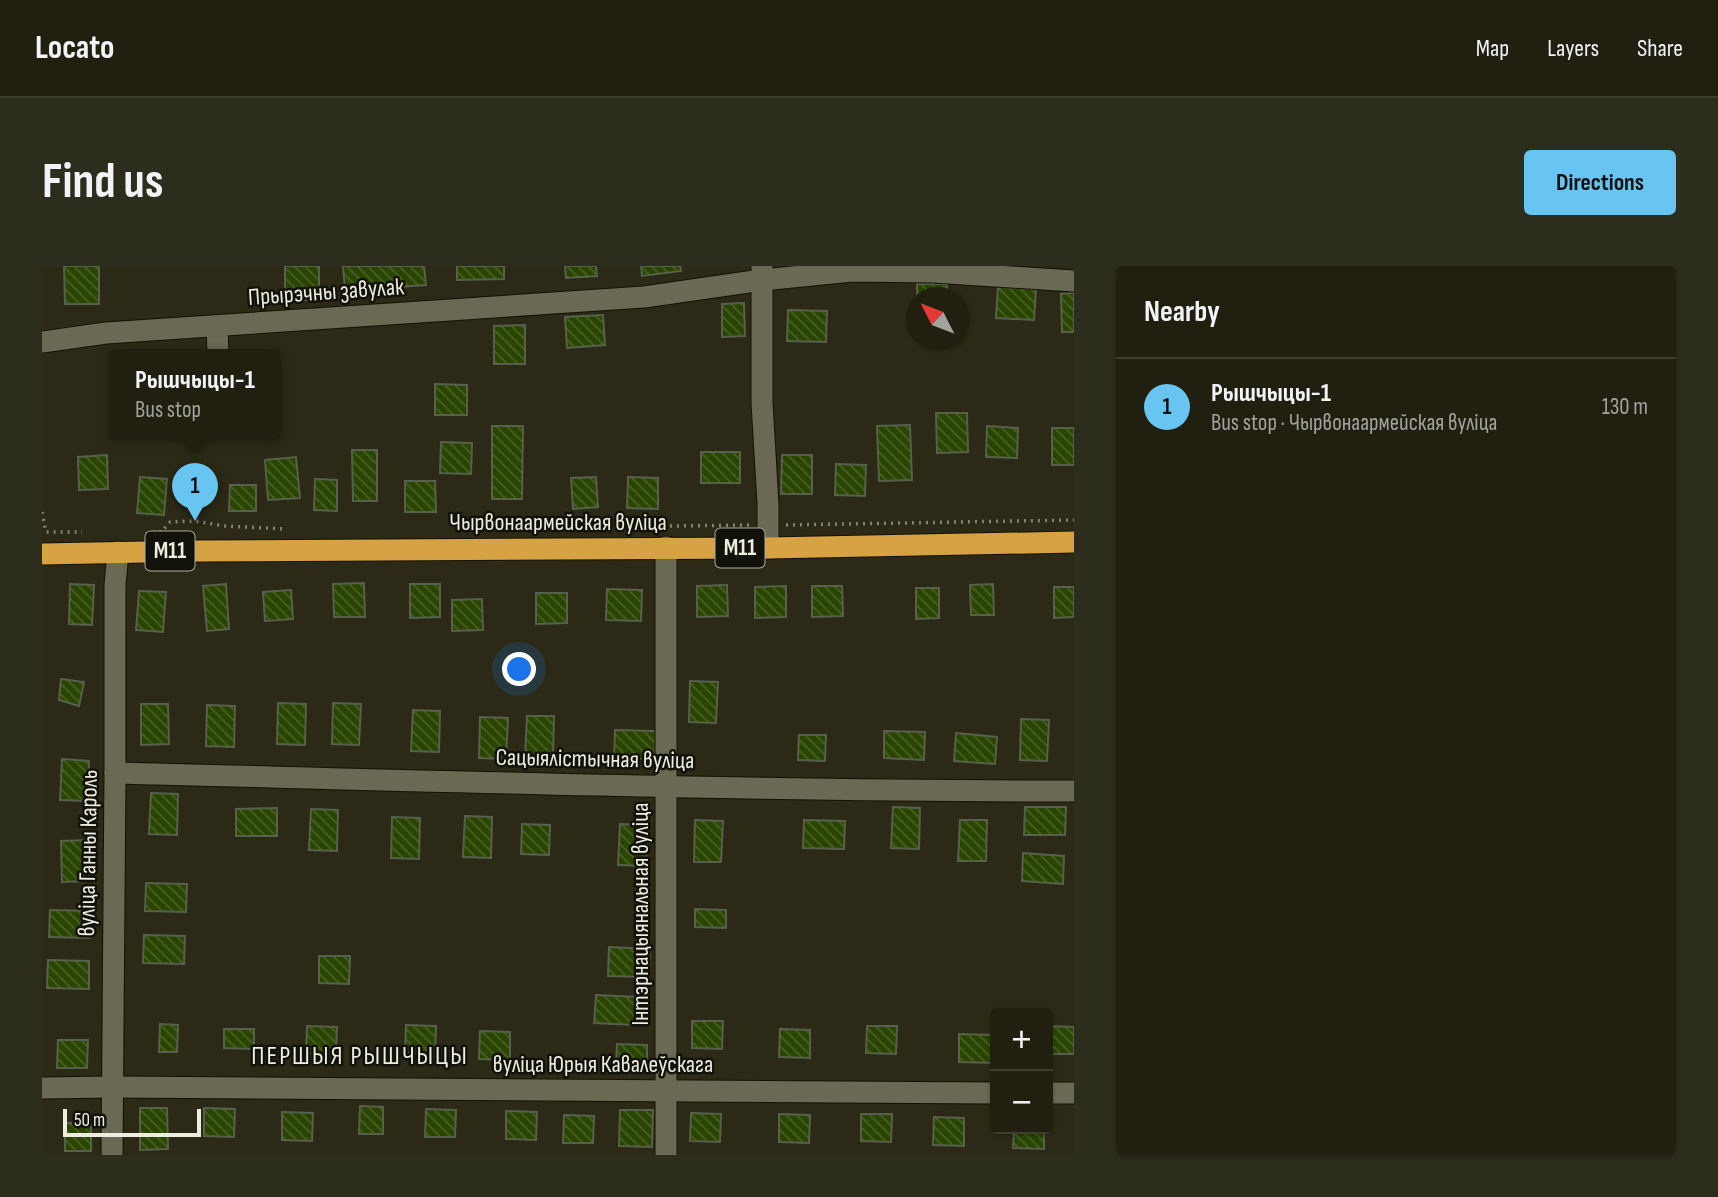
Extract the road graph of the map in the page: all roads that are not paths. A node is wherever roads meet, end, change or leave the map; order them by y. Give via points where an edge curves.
1 (762, 273) edge
2 (1074, 281) edge
3 (217, 326) junction
4 (42, 342) edge
5 (218, 349) edge
6 (1074, 542) edge
7 (666, 547) junction
8 (768, 548) junction
9 (118, 552) junction
10 (42, 554) edge
11 (115, 773) junction
12 (667, 787) junction
13 (1074, 791) edge
14 (112, 1087) junction
15 (42, 1088) edge
16 (666, 1091) junction
17 (990, 1093) edge
18 (1053, 1093) edge
19 (1074, 1093) edge
20 (112, 1155) edge
21 (666, 1155) edge

1 - 2 street, Прырэчны завулак via 933,272
1 - 3 street, Прырэчны завулак via 643,297
1 - 8 street
3 - 4 street, Прырэчны завулак
3 - 5 street
6 - 8 highway, Чырвонаармейская вуліца / М11
7 - 8 highway, Чырвонаармейская вуліца / М11
7 - 9 highway, Чырвонаармейская вуліца / М11
7 - 12 street, Інтэрнацыянальная вуліца
9 - 10 highway, Чырвонаармейская вуліца / М11
9 - 11 street, вуліца Ганны Кароль via 114,585
11 - 12 street, Сацыялістычная вуліца
11 - 14 street, вуліца Ганны Кароль
12 - 13 street, Сацыялістычная вуліца
12 - 16 street, Інтэрнацыянальная вуліца
14 - 15 street, вуліца Юрыя Кавалеўскага
14 - 16 street, вуліца Юрыя Кавалеўскага
14 - 20 street, вуліца Ганны Кароль
16 - 17 street, вуліца Юрыя Кавалеўскага
16 - 21 street, Інтэрнацыянальная вуліца
18 - 19 street

